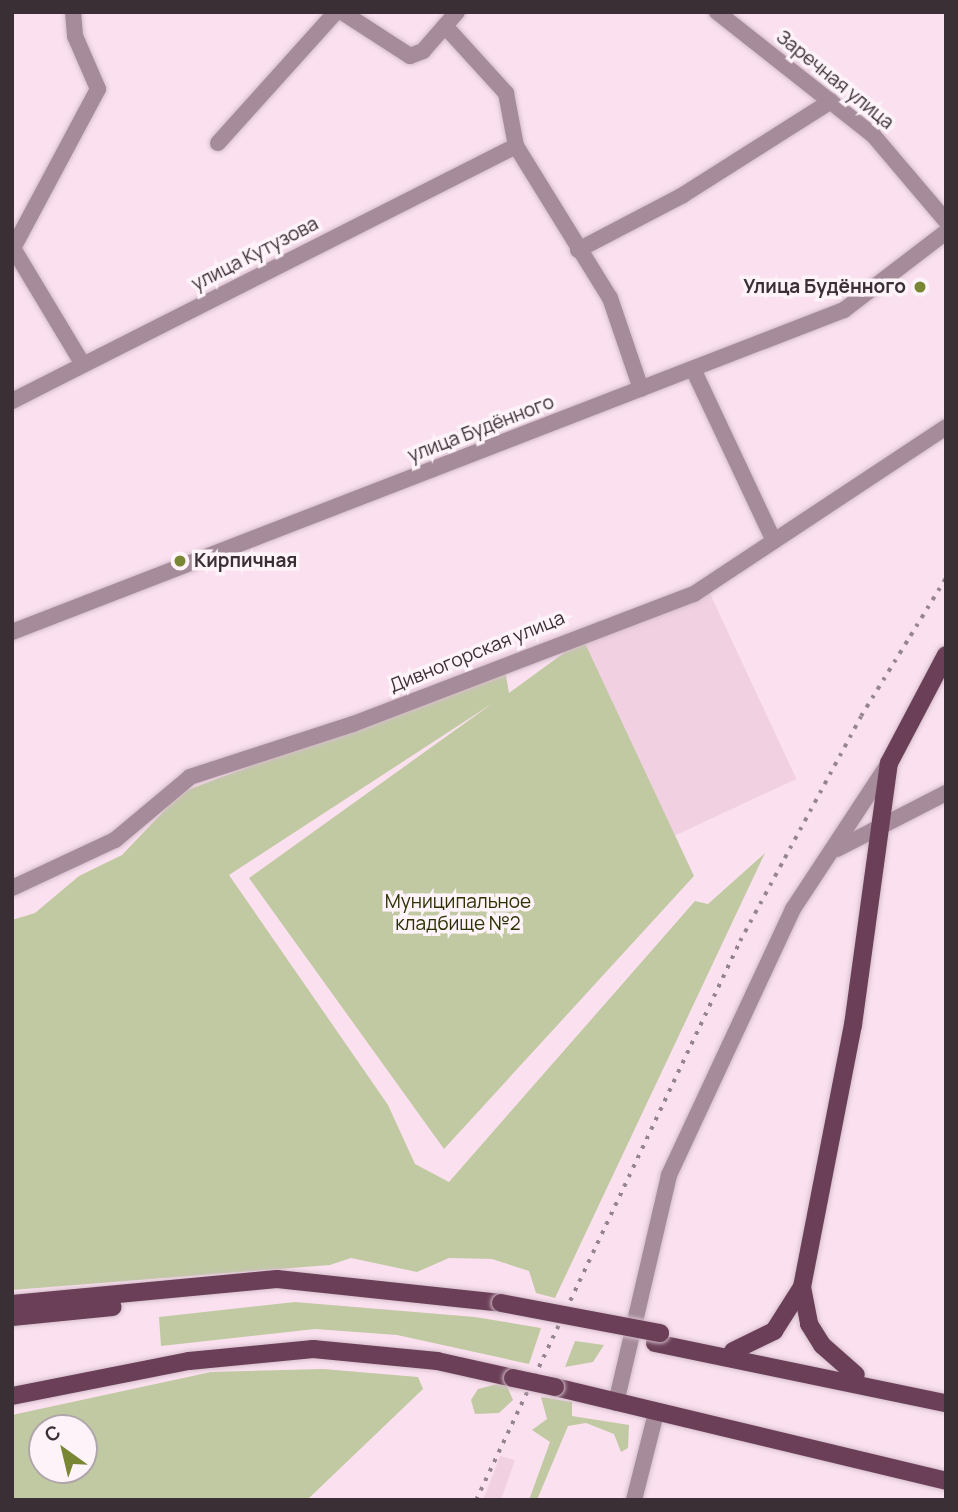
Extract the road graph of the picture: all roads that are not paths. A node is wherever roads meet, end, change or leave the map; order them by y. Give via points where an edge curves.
1 (337, 12) edge
2 (342, 12) edge
3 (457, 12) edge
4 (717, 12) edge
5 (69, 14) edge
6 (444, 26) junction
7 (831, 102) junction
8 (218, 143) dead end
9 (516, 146) junction
10 (946, 220) edge
11 (946, 232) edge
12 (578, 250) junction
13 (82, 363) junction
14 (693, 369) junction
15 (641, 389) junction
16 (12, 401) edge
17 (946, 427) edge
18 (773, 539) junction
19 (12, 632) edge
20 (946, 655) edge
21 (889, 763) junction
22 (946, 793) edge
23 (884, 825) junction
24 (826, 857) junction
25 (12, 888) edge
26 (802, 1287) junction
27 (12, 1304) edge
28 (499, 1307) junction
29 (12, 1317) edge
30 (657, 1338) junction
31 (733, 1351) junction
32 (856, 1375) junction
33 (946, 1391) edge
34 (12, 1396) edge
35 (616, 1403) junction
36 (946, 1403) edge
37 (656, 1413) junction
38 (946, 1481) edge
39 (634, 1500) edge

1 - 8 street
2 - 6 street via 410,56
3 - 6 street
4 - 7 street, Заречная улица
5 - 13 street via 98,89 13,248
6 - 9 street via 497,78
7 - 10 street, Заречная улица via 873,135
7 - 12 street via 683,195
9 - 12 street
9 - 13 street, улица Кутузова
11 - 14 street, улица Будённого via 844,310
12 - 15 street via 610,298
13 - 16 street, улица Кутузова
14 - 15 street, улица Будённого
14 - 18 street
15 - 19 street, улица Будённого
17 - 18 street, Дивногорская улица
18 - 25 street, Дивногорская улица via 694,594 353,724 190,777 115,840
20 - 21 main road
21 - 23 main road
21 - 24 street
22 - 23 street
23 - 24 street
23 - 26 main road
24 - 35 street via 735,1021 669,1174
26 - 31 main road via 774,1331
26 - 32 main road via 809,1324 822,1345
27 - 28 main road via 277,1279
28 - 29 main road via 280,1289
28 - 30 main road, bridge
30 - 31 main road
30 - 36 main road
31 - 32 main road
32 - 33 main road
34 - 35 main road, bridge via 189,1361 313,1349 437,1361
35 - 37 main road
37 - 38 main road
37 - 39 street

